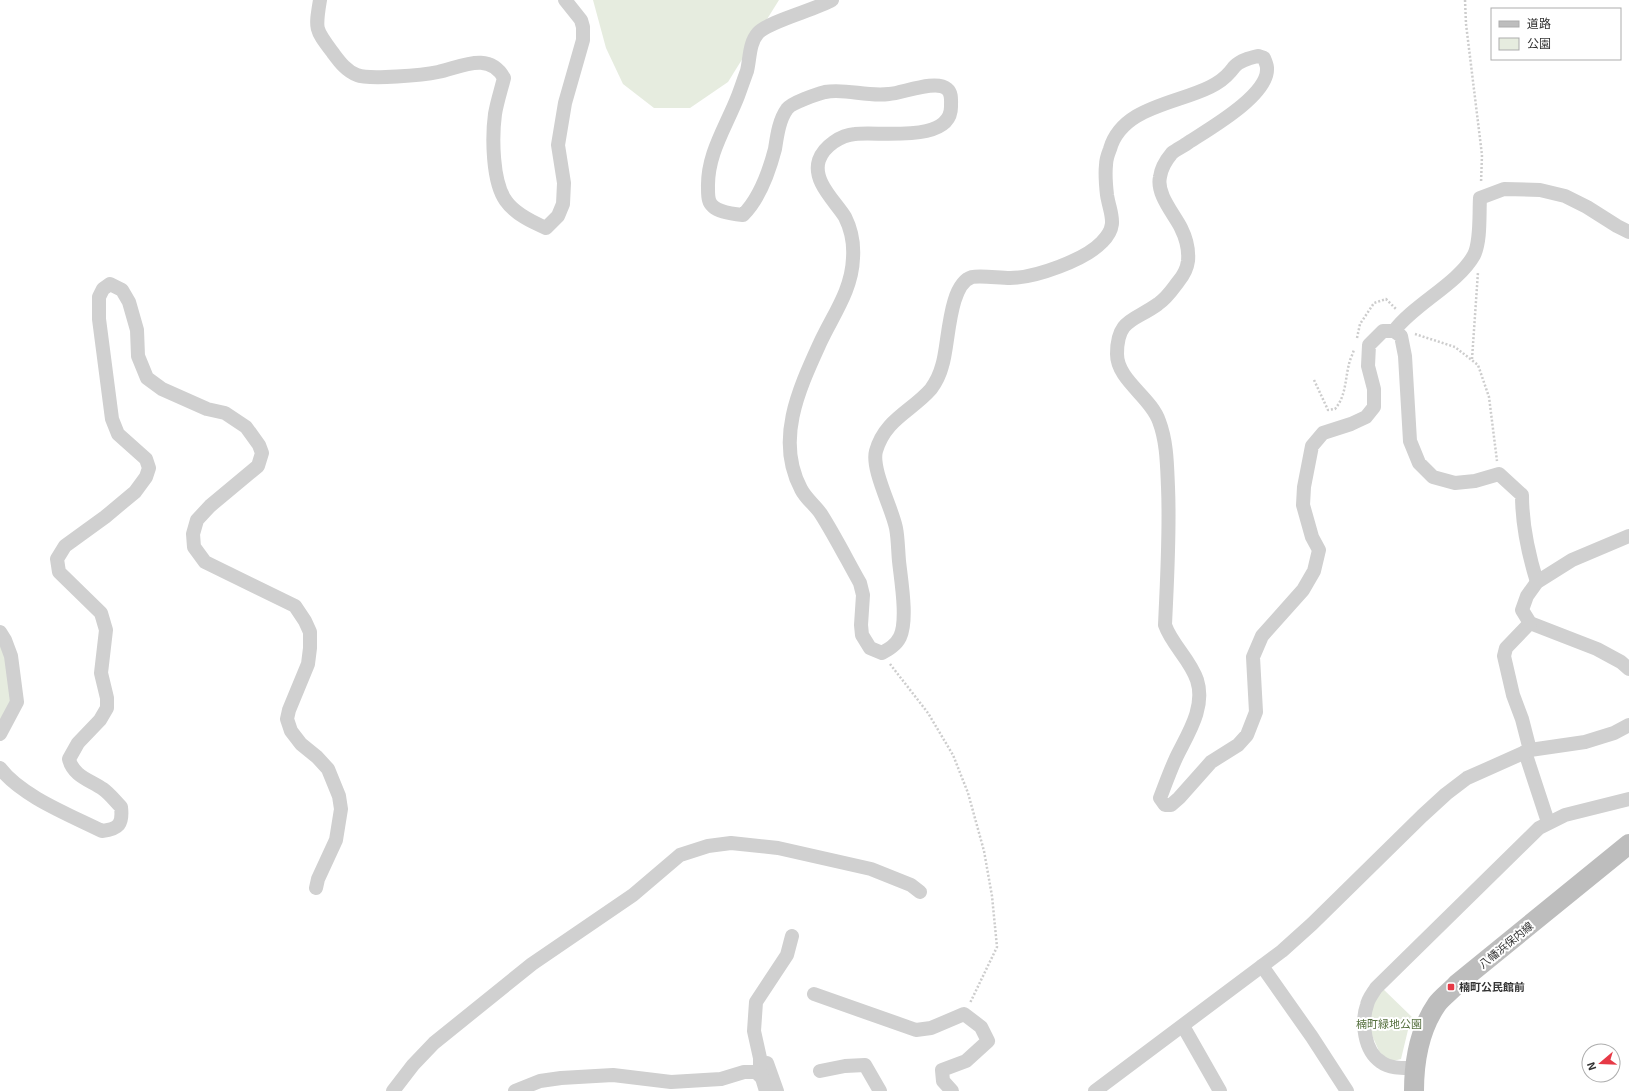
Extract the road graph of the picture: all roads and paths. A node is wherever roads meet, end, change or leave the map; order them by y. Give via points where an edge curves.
1 (320, 0) edge
2 (565, 0) edge
3 (832, 0) edge
4 (1464, 0) edge
5 (1480, 198) junction
6 (1629, 232) edge
7 (1478, 271) dead end
8 (1398, 326) junction
9 (1472, 360) junction
10 (1499, 474) junction
11 (1629, 536) edge
12 (1537, 582) junction
13 (1530, 624) junction
14 (0, 632) edge
15 (882, 653) junction
16 (1629, 669) edge
17 (1629, 725) edge
18 (0, 734) edge
19 (1527, 751) junction
20 (0, 768) edge
21 (1629, 799) edge
22 (1548, 822) junction
23 (1629, 844) edge
24 (316, 888) dead end
25 (920, 892) dead end
26 (792, 936) dead end
27 (1262, 966) junction
28 (814, 994) dead end
29 (964, 1014) junction
30 (1183, 1026) junction
31 (760, 1058) junction
32 (1414, 1068) junction
33 (820, 1071) dead end
34 (756, 1072) junction
35 (393, 1091) edge
36 (515, 1091) edge
37 (766, 1091) edge
38 (777, 1091) edge
39 (880, 1091) edge
40 (952, 1091) edge
41 (1095, 1091) edge
42 (1220, 1091) edge
43 (1347, 1091) edge
44 (1414, 1091) edge

1 - 2 street via 316,25 320,35 343,66 356,75 370,78 437,72 475,62 486,63 500,71 504,78 494,126 498,186 506,201 528,220 546,228 558,216 563,204 564,183 558,144 565,103 583,40 582,20
3 - 15 street via 765,27 757,34 738,97 716,143 708,175 709,201 714,207 730,214 743,215 751,207 766,176 781,122 791,105 824,92 844,91 872,96 934,85 945,86 950,92 951,114 947,122 933,130 853,134 836,140 819,160 818,173 823,185 846,219 853,240 853,260 842,302 821,341 797,396 790,427 789,446 794,473 801,489 820,512 860,583 863,595 862,635 870,648
4 - 5 path via 1482,155
5 - 6 street via 1504,188 1540,190 1565,196
5 - 8 street via 1478,241 1474,255 1463,270
7 - 9 path
8 - 9 path via 1416,335 1455,347
8 - 10 street via 1405,356 1410,441 1419,463 1433,477 1455,483 1475,481
8 - 15 street via 1383,331 1369,345 1368,366 1374,389 1374,407 1366,417 1323,433 1312,446 1303,504 1312,537 1319,550 1314,571 1302,590 1262,636 1253,657 1256,712 1247,735 1238,745 1211,762 1171,805 1165,805 1160,798 1195,720 1199,697 1198,682 1189,662 1169,636 1165,625 1169,520 1167,452 1159,420 1148,401 1121,370 1116,356 1118,337 1124,326 1134,317 1167,297 1184,275 1188,264 1188,250 1182,229 1160,188 1159,178 1164,166 1172,153 1231,115 1251,97 1265,76 1267,68 1264,58 1258,56 1246,59 1211,87 1145,112 1129,121 1112,141 1106,164 1108,196 1113,215 1112,228 1103,242 1088,252 1037,275 1012,278 972,277 964,282 955,296 943,364 937,379 931,389 893,421 881,437 875,453 877,468 896,528 903,610 900,638
9 - 10 path via 1478,365 1489,397
10 - 12 street via 1522,495 1522,519
11 - 12 street via 1572,560
12 - 13 street via 1527,596 1522,610
13 - 16 street via 1597,649
13 - 19 street via 1506,648 1504,656 1513,695 1522,719
14 - 18 street via 11,656 17,702
15 - 29 path via 928,713 953,755 968,793 984,851 997,947
17 - 19 street via 1614,733 1585,742
19 - 22 street
19 - 27 street via 1467,778 1446,794 1312,924
20 - 24 street via 24,791 102,831 112,830 118,826 122,818 121,807 104,790 76,773 71,767 69,759 78,743 100,720 107,708 101,673 106,630 101,613 59,572 57,559 65,546 135,492 149,468 146,459 118,434 112,419 99,319 99,297 103,289 110,284 122,290 129,302 137,330 138,356 147,378 162,388 225,413 246,427 262,453 258,466 197,520 193,534 194,547 205,562 295,606 306,621 310,632 308,664 288,710 287,719 291,731 301,744 328,769 340,796 341,809 336,840
21 - 22 street via 1565,815
22 - 32 street via 1376,988 1367,1003 1364,1019 1366,1037 1372,1052 1381,1062 1394,1067
23 - 32 main road, 八幡浜保内線 via 1437,1004 1418,1046
25 - 35 street via 911,885 871,869 778,848 731,843 708,846 680,855 633,895 532,964 451,1029 413,1065
26 - 31 street via 787,955 756,1002 754,1031
27 - 30 street
27 - 43 street
28 - 29 street via 916,1030 931,1028
29 - 40 street via 981,1027 988,1041 966,1061 942,1070 943,1081
30 - 41 street
30 - 42 street
31 - 34 street via 760,1068
31 - 38 street via 766,1059
32 - 44 main road, 八幡浜保内線
33 - 39 street via 865,1065
34 - 36 street via 744,1072 721,1079 671,1082 613,1074 561,1078 540,1081
34 - 37 street via 762,1078

